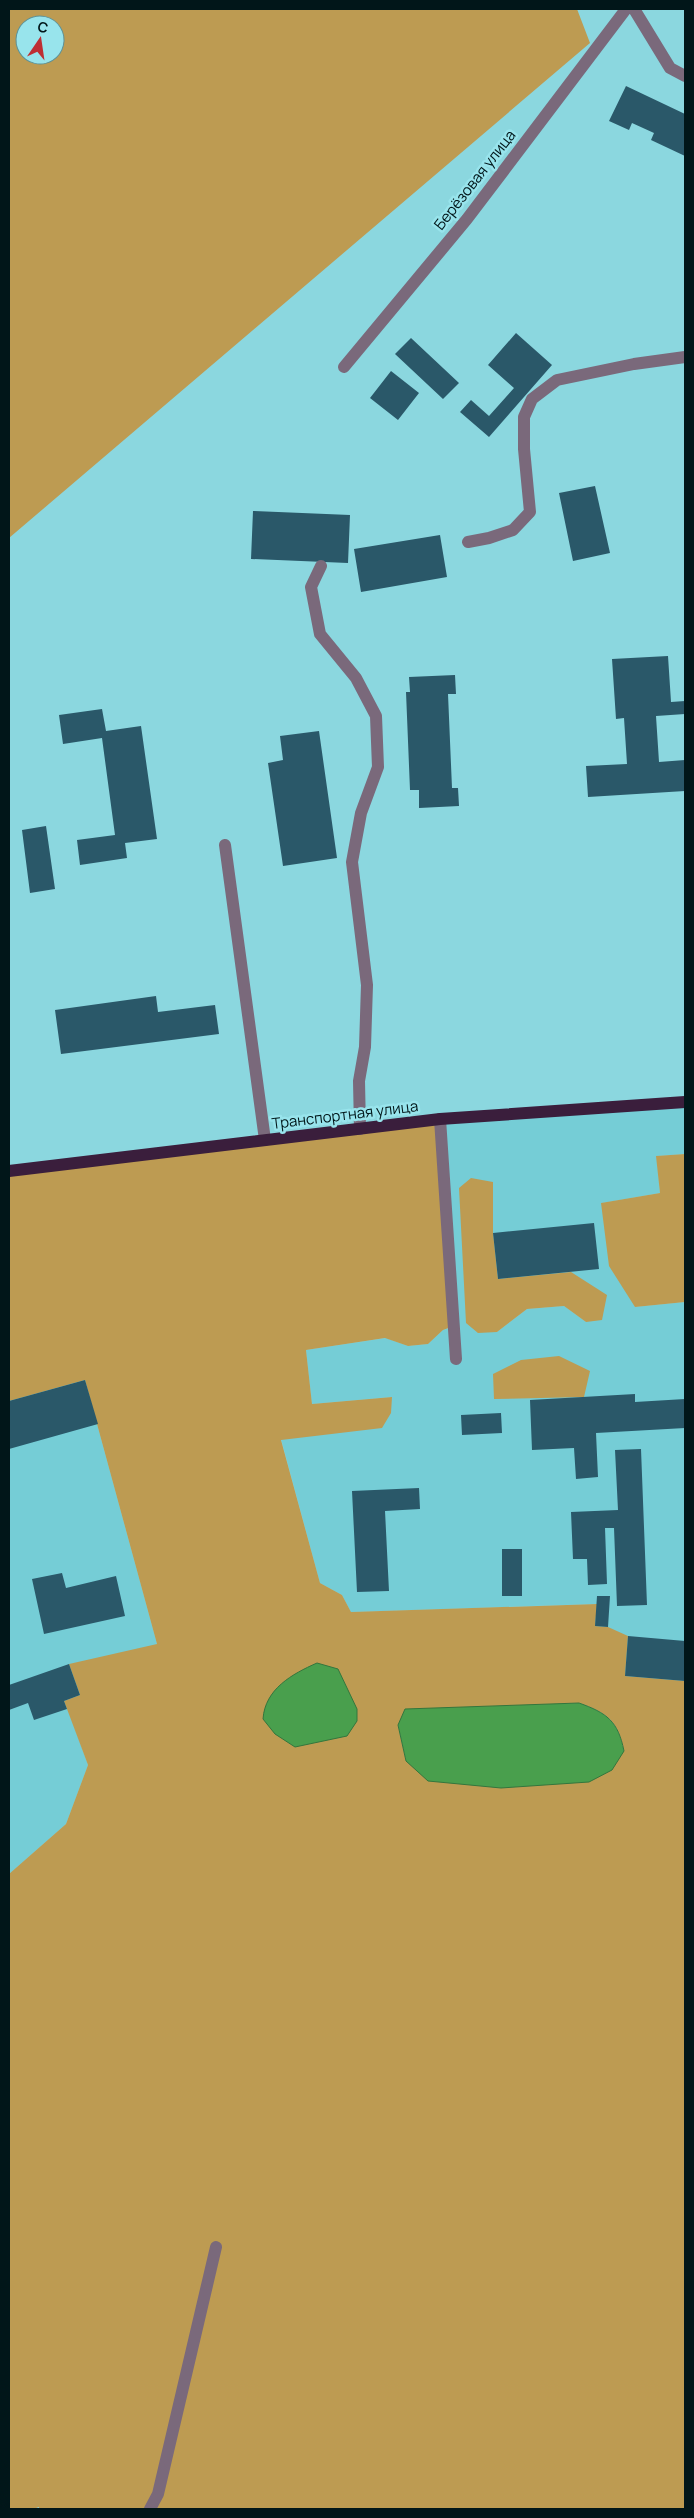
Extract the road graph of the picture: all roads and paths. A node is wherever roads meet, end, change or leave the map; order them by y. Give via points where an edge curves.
1 (626, 9) edge
2 (634, 9) edge
3 (685, 76) edge
4 (685, 357) edge
5 (344, 366) dead end
6 (468, 542) dead end
7 (321, 566) dead end
8 (225, 845) dead end
9 (685, 1102) edge
10 (440, 1120) junction
11 (360, 1129) junction
12 (265, 1140) junction
13 (9, 1171) edge
14 (456, 1359) dead end
15 (216, 2247) dead end
16 (150, 2509) edge

1 - 5 street, Берёзовая улица via 467,219
2 - 3 street via 670,68
4 - 6 street via 558,380 532,399 524,417 530,512 513,530
7 - 11 street via 311,587 320,634 356,678 376,716 378,767 361,813 352,862 367,985 365,1046 359,1081
8 - 12 street
9 - 10 main road, Транспортная улица
10 - 11 main road, Транспортная улица
10 - 14 street
11 - 12 main road, Транспортная улица
12 - 13 main road, Транспортная улица
15 - 16 street via 158,2494

